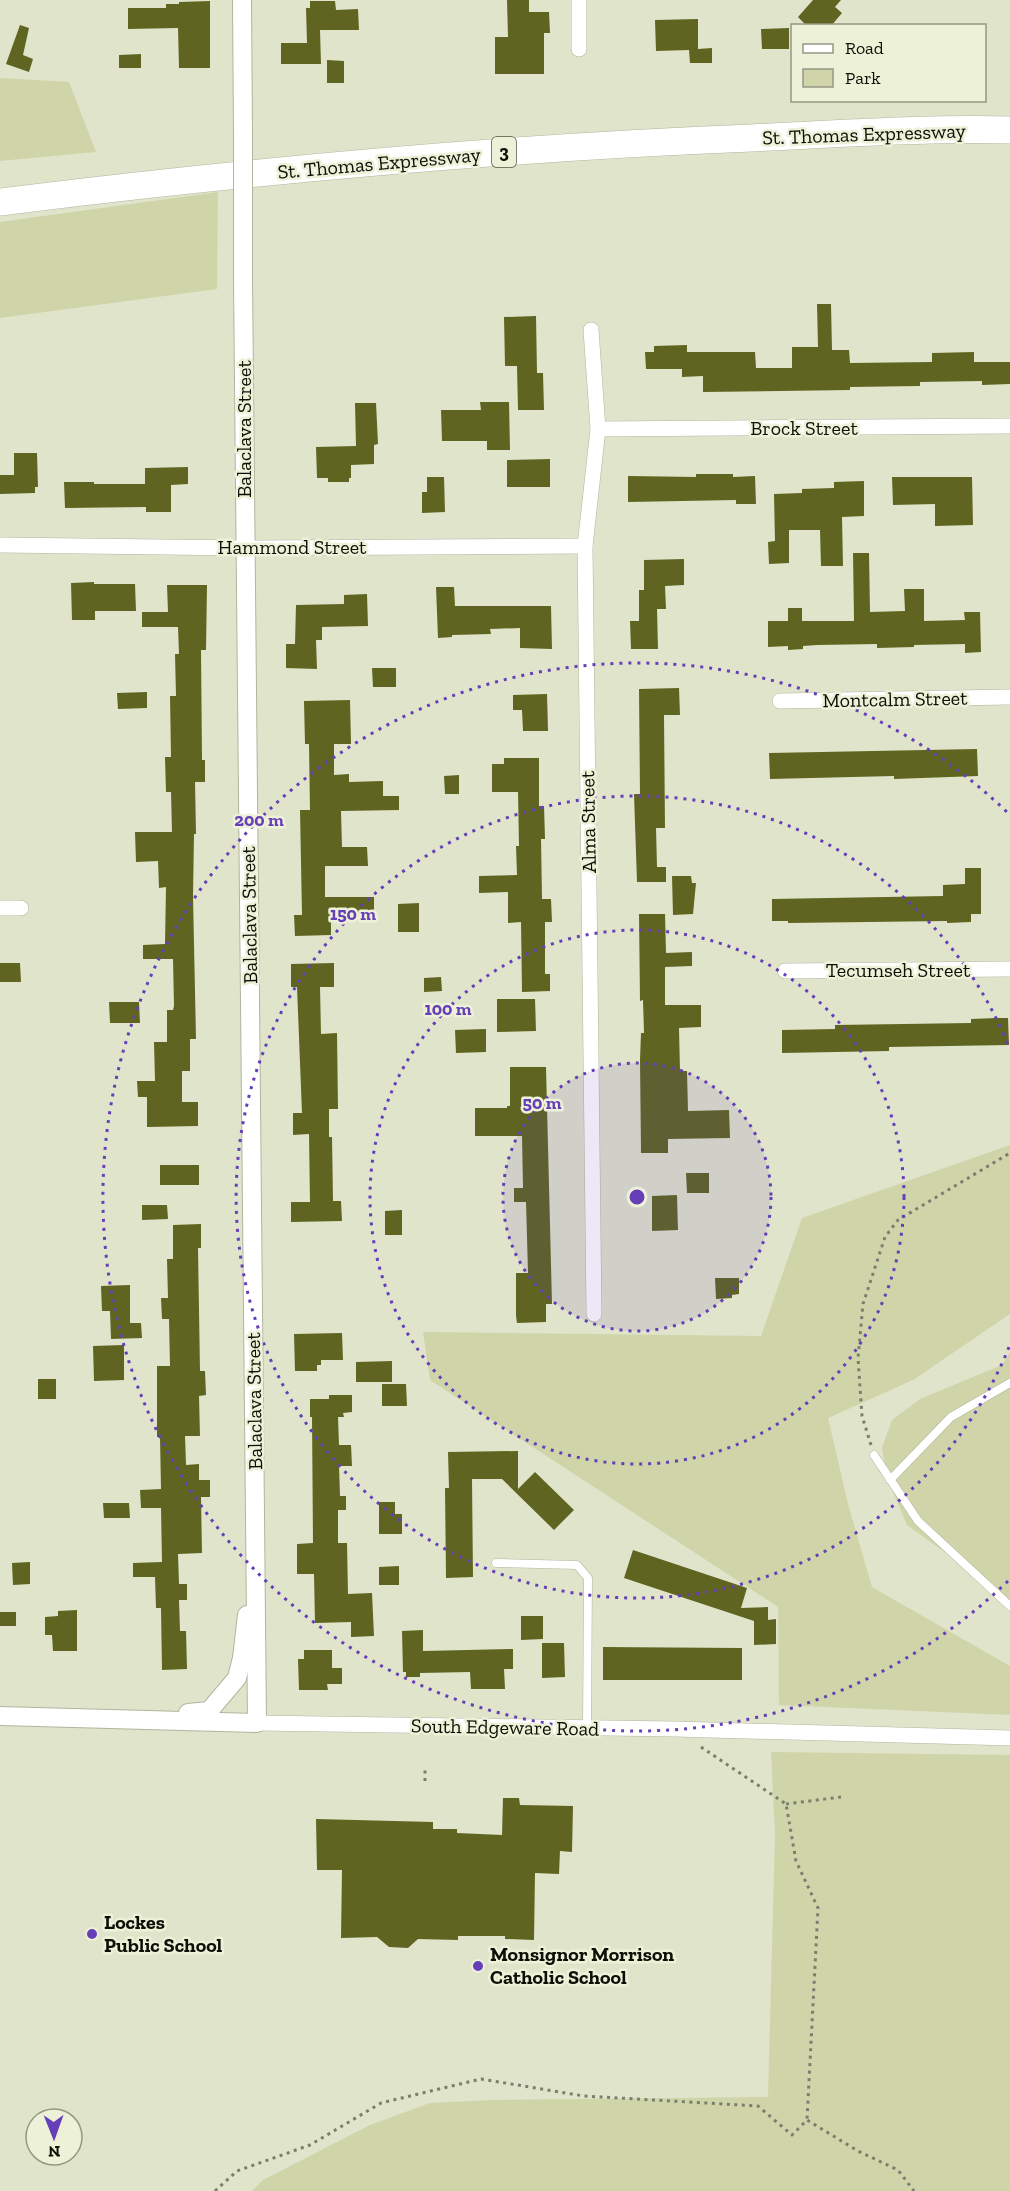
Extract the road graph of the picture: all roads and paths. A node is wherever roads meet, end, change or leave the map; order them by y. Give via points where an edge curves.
1 (242, 0) edge
2 (579, 0) edge
3 (579, 49) dead end
4 (1010, 130) edge
5 (0, 202) edge
6 (591, 330) dead end
7 (1010, 426) edge
8 (598, 429) junction
9 (0, 545) edge
10 (585, 546) junction
11 (245, 548) junction
12 (1010, 698) edge
13 (780, 701) dead end
14 (0, 908) edge
15 (21, 908) dead end
16 (1010, 969) edge
17 (785, 971) dead end
18 (1010, 1153) edge
19 (594, 1314) dead end
20 (1010, 1383) edge
21 (874, 1455) joint
22 (890, 1480) junction
23 (255, 1553) junction
24 (496, 1563) dead end
25 (1010, 1606) edge
26 (0, 1716) edge
27 (138, 1720) junction
28 (257, 1723) junction
29 (587, 1728) junction
30 (675, 1730) junction
31 (1010, 1738) edge
32 (425, 1766) dead end
33 (425, 1781) dead end
34 (841, 1797) dead end
35 (786, 1803) junction
36 (807, 2120) junction
37 (215, 2191) edge
38 (914, 2191) edge

1 - 11 street, Balaclava Street, bridge
2 - 3 street
4 - 5 highway, St. Thomas Expressway / 3 via 542,149 350,164
6 - 8 street, Alma Street
7 - 8 street, Brock Street
8 - 10 street, Alma Street
9 - 11 street, Hammond Street
10 - 11 street, Hammond Street
10 - 19 street, Alma Street
11 - 23 street, Balaclava Street
12 - 13 street, Montcalm Street
14 - 15 street
16 - 17 street, Tecumseh Street
18 - 21 path via 898,1220 885,1237 863,1304 858,1358 862,1416
20 - 22 lane via 951,1417
21 - 22 lane
22 - 25 lane via 918,1521
23 - 27 street via 237,1678 209,1711
23 - 28 street, Balaclava Street
24 - 29 lane via 577,1565 588,1578
26 - 27 street, South Edgeware Road
27 - 28 street, South Edgeware Road
28 - 29 street, South Edgeware Road
29 - 30 street, South Edgeware Road
30 - 31 street, South Edgeware Road
30 - 35 path
32 - 33 path
34 - 35 path
35 - 36 path via 796,1861 818,1908
36 - 37 path via 792,2135 758,2106 585,2096 481,2079 381,2103 310,2145 237,2171
36 - 38 path via 898,2170

